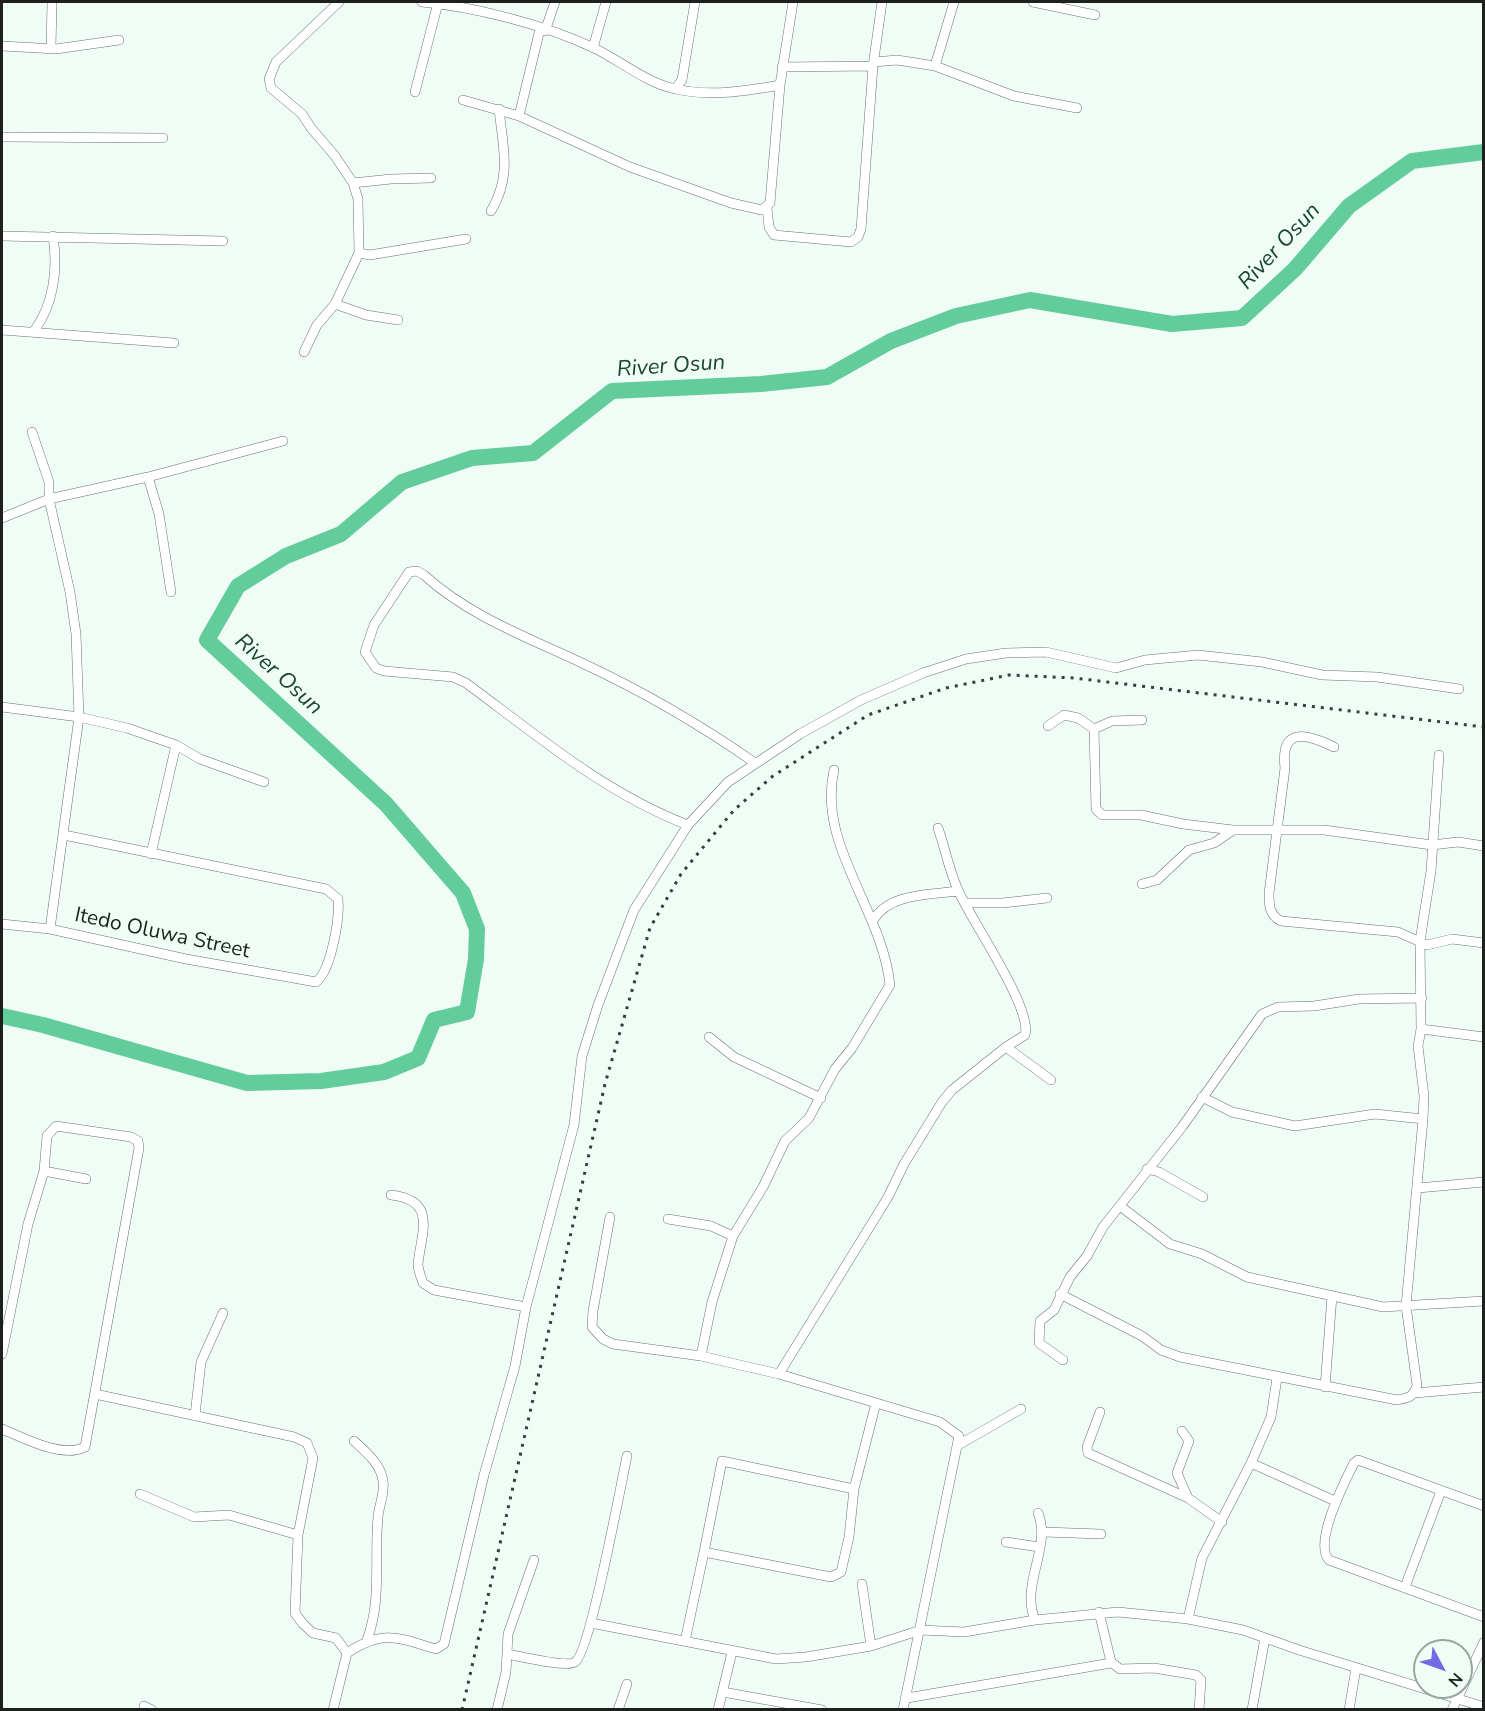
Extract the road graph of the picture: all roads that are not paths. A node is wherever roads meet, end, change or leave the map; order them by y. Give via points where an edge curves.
1 (52, 2) edge
2 (339, 2) edge
3 (422, 2) edge
4 (555, 2) edge
5 (606, 2) edge
6 (695, 2) edge
7 (793, 2) edge
8 (882, 2) edge
9 (954, 2) edge
10 (1033, 2) edge
11 (438, 3) junction
12 (1095, 15) dead end
13 (543, 30) junction
14 (119, 40) dead end
15 (2, 46) edge
16 (51, 48) junction
17 (593, 48) junction
18 (874, 64) junction
19 (935, 66) junction
20 (782, 67) junction
21 (780, 84) junction
22 (675, 89) junction
23 (415, 92) dead end
24 (464, 100) dead end
25 (1077, 108) dead end
26 (499, 109) junction
27 (519, 116) junction
28 (2, 137) edge
29 (163, 138) dead end
30 (430, 178) dead end
31 (353, 183) junction
32 (767, 208) junction
33 (490, 211) dead end
34 (2, 236) edge
35 (53, 236) junction
36 (466, 239) dead end
37 (223, 241) dead end
38 (359, 253) junction
39 (335, 304) junction
40 (398, 320) dead end
41 (2, 330) edge
42 (34, 331) junction
43 (174, 343) dead end
44 (304, 352) dead end
45 (32, 432) dead end
46 (283, 441) dead end
47 (148, 477) junction
48 (49, 499) junction
49 (2, 518) edge
50 (171, 592) dead end
51 (1459, 689) dead end
52 (2, 707) edge
53 (79, 717) junction
54 (1142, 720) dead end
55 (1048, 726) dead end
56 (1094, 729) junction
57 (176, 745) junction
58 (1334, 747) dead end
59 (1439, 755) dead end
60 (755, 764) junction
61 (834, 770) dead end
62 (264, 782) dead end
63 (688, 825) junction
64 (938, 828) dead end
65 (1233, 830) junction
66 (1277, 832) junction
67 (64, 835) junction
68 (1432, 845) junction
69 (1484, 846) edge
70 (151, 854) junction
71 (1142, 884) dead end
72 (958, 891) junction
73 (1047, 898) dead end
74 (966, 903) junction
75 (874, 919) junction
76 (2, 924) edge
77 (50, 929) junction
78 (1420, 941) junction
79 (1484, 943) edge
80 (1422, 998) junction
81 (1421, 1029) junction
82 (709, 1037) dead end
83 (1484, 1037) edge
84 (1006, 1047) junction
85 (1051, 1080) dead end
86 (1202, 1097) junction
87 (821, 1098) junction
88 (1423, 1119) junction
89 (1147, 1169) junction
90 (44, 1171) junction
91 (86, 1179) dead end
92 (1484, 1182) edge
93 (1418, 1188) junction
94 (391, 1195) dead end
95 (1203, 1197) dead end
96 (1120, 1206) junction
97 (610, 1217) dead end
98 (668, 1219) dead end
99 (733, 1236) junction
100 (1060, 1294) junction
101 (1332, 1296) junction
102 (1484, 1301) edge
103 (526, 1306) junction
104 (1406, 1306) junction
105 (223, 1313) dead end
106 (5, 1327) edge
107 (2, 1354) edge
108 (701, 1356) junction
109 (1063, 1360) dead end
110 (779, 1374) junction
111 (1277, 1378) junction
112 (1325, 1386) junction
113 (1484, 1388) edge
114 (1416, 1393) junction
115 (95, 1394) junction
116 (876, 1403) junction
117 (1021, 1409) dead end
118 (1100, 1412) dead end
119 (195, 1415) junction
120 (2, 1429) edge
121 (1182, 1431) dead end
122 (354, 1441) dead end
123 (960, 1444) junction
124 (627, 1456) dead end
125 (1251, 1463) junction
126 (854, 1489) junction
127 (1441, 1491) junction
128 (140, 1494) dead end
129 (1188, 1498) junction
130 (1335, 1501) junction
131 (1484, 1506) edge
132 (1038, 1513) dead end
133 (1222, 1522) junction
134 (1044, 1532) junction
135 (1101, 1534) dead end
136 (298, 1535) junction
137 (1006, 1542) dead end
138 (1039, 1547) junction
139 (704, 1552) junction
140 (534, 1560) dead end
141 (862, 1584) dead end
142 (1405, 1587) junction
143 (1099, 1612) junction
144 (1484, 1617) edge
145 (1188, 1619) junction
146 (1035, 1620) junction
147 (591, 1623) junction
148 (921, 1630) junction
149 (1265, 1638) junction
150 (367, 1640) junction
151 (685, 1641) junction
152 (1484, 1642) edge
153 (871, 1646) junction
154 (732, 1652) junction
155 (347, 1653) junction
156 (507, 1654) junction
157 (1111, 1662) junction
158 (1473, 1665) edge
159 (1356, 1668) junction
160 (627, 1684) dead end
161 (1413, 1685) edge
162 (723, 1692) junction
163 (907, 1698) junction
164 (1460, 1699) edge
165 (1484, 1707) edge
166 (333, 1710) edge
167 (497, 1710) edge
168 (618, 1710) edge
169 (718, 1710) edge
170 (822, 1710) edge
171 (903, 1710) edge
172 (1199, 1710) edge
173 (1252, 1710) edge
174 (1349, 1710) edge

1 - 16 street
2 - 31 street via 276,62 269,79 271,88 302,114
3 - 11 street
4 - 13 street
5 - 17 street
6 - 22 street via 682,80
7 - 20 street
8 - 18 street
9 - 19 street
10 - 12 street
11 - 13 street
11 - 23 street
13 - 17 street
13 - 27 street
14 - 16 street
15 - 16 street
17 - 22 street via 644,77
18 - 19 street via 897,60
18 - 20 street
18 - 32 street via 858,237 851,242 774,235
19 - 25 street via 1014,96
20 - 21 street
21 - 22 street via 715,93
21 - 32 street via 772,193
24 - 26 street
26 - 27 street
26 - 33 street via 506,170 501,194
27 - 32 street via 630,166 731,203
28 - 29 street
30 - 31 street
31 - 38 street via 358,199
34 - 35 street
35 - 37 street
35 - 42 street via 52,294 45,317
36 - 38 street via 370,255
38 - 39 street
39 - 40 street via 366,315
39 - 44 street via 317,325
41 - 42 street
42 - 43 street
45 - 48 street via 49,482
46 - 47 street
47 - 48 street
47 - 50 street via 159,514
48 - 49 street
48 - 53 street via 73,613
51 - 60 street via 1377,677 1322,675 1262,662 1198,655 1145,660 1116,668 1046,652 1006,653 955,662 922,673 861,700
52 - 53 street
53 - 57 street
53 - 67 street
54 - 56 street via 1112,721
55 - 56 street via 1064,715 1078,718
56 - 65 street via 1098,813 1141,815
57 - 62 street via 200,759
57 - 70 street
58 - 66 street via 1306,736 1290,740 1284,749
59 - 68 street
60 - 63 street via 728,782
60 - 63 street via 716,736 633,688 464,607 424,575 409,572 374,625 365,652 376,668 453,676 466,682 586,770 659,814
61 - 75 street via 830,790 833,824 840,848
63 - 103 street via 634,910 598,1005 582,1056 574,1125
64 - 72 street
65 - 66 street
65 - 71 street via 1214,843 1189,850 1157,880
66 - 68 street via 1324,830
66 - 78 street via 1269,893 1275,918 1398,932
67 - 70 street
67 - 77 street
68 - 69 street via 1458,842
68 - 78 street
70 - 77 street, Itedo Oluwa Street via 326,889 334,895 339,908 323,976 316,982
72 - 74 street
72 - 75 street via 891,902
73 - 74 street
74 - 84 street via 1027,1023 1025,1035
75 - 87 street via 890,985 835,1069
76 - 77 street, Itedo Oluwa Street
78 - 79 street via 1427,945 1452,939
78 - 80 street
80 - 81 street
80 - 86 street via 1359,999 1278,1008 1262,1014
81 - 83 street
81 - 88 street via 1418,1046
82 - 87 street via 734,1057
84 - 85 street
84 - 110 street via 942,1102
86 - 88 street via 1232,1112 1295,1126 1375,1114
86 - 89 street
87 - 99 street via 809,1118 785,1142 763,1188
88 - 93 street
89 - 95 street
89 - 96 street
90 - 91 street
90 - 106 street
90 - 115 street via 47,1136 56,1126 138,1141
92 - 93 street
93 - 104 street
94 - 103 street via 407,1196 419,1207 425,1234 418,1266 423,1282 443,1292
96 - 100 street
96 - 101 street via 1170,1244 1202,1254 1247,1277
97 - 108 street via 592,1326 613,1344
98 - 99 street via 711,1226
99 - 108 street via 712,1302
100 - 109 street via 1053,1310 1040,1321 1037,1336 1045,1350
100 - 111 street via 1180,1357
101 - 104 street via 1383,1307
101 - 112 street
102 - 104 street
103 - 150 street via 515,1366 484,1475 444,1644 436,1649 401,1639
104 - 114 street
105 - 119 street via 201,1362
106 - 107 street
108 - 110 street
110 - 116 street
111 - 112 street
111 - 125 street via 1271,1417
112 - 114 street via 1397,1400
113 - 114 street
115 - 119 street
115 - 120 street via 85,1447 76,1452
116 - 123 street via 940,1422 954,1430
116 - 126 street
117 - 123 street
118 - 129 street via 1088,1453
119 - 136 street via 307,1443 313,1458
121 - 129 street via 1189,1441 1177,1473
122 - 150 street via 368,1453 384,1482 378,1517 375,1618
123 - 148 street
124 - 147 street
125 - 130 street
125 - 133 street
126 - 139 street via 843,1567 836,1576
126 - 139 street via 722,1461
127 - 130 street via 1358,1460
127 - 131 street
127 - 142 street
128 - 136 street via 194,1517 230,1515
129 - 133 street
130 - 142 street via 1325,1556
132 - 134 street
133 - 145 street via 1202,1558
134 - 135 street
134 - 138 street
136 - 155 street via 295,1613 313,1632 336,1638
137 - 138 street
138 - 146 street via 1030,1598
139 - 151 street
140 - 156 street via 508,1634
141 - 153 street
142 - 144 street
143 - 145 street
143 - 146 street
143 - 157 street
145 - 149 street
146 - 148 street via 964,1632
147 - 151 street
147 - 156 street via 576,1662
148 - 153 street
148 - 163 street
149 - 159 street
149 - 173 street
150 - 155 street
151 - 154 street
152 - 158 street
153 - 154 street via 776,1659
154 - 162 street
155 - 166 street
156 - 167 street
157 - 163 street
157 - 172 street via 1120,1669 1154,1668 1196,1676 1202,1686
159 - 161 street
159 - 174 street
160 - 168 street
162 - 169 street
162 - 170 street
163 - 171 street
164 - 165 street

